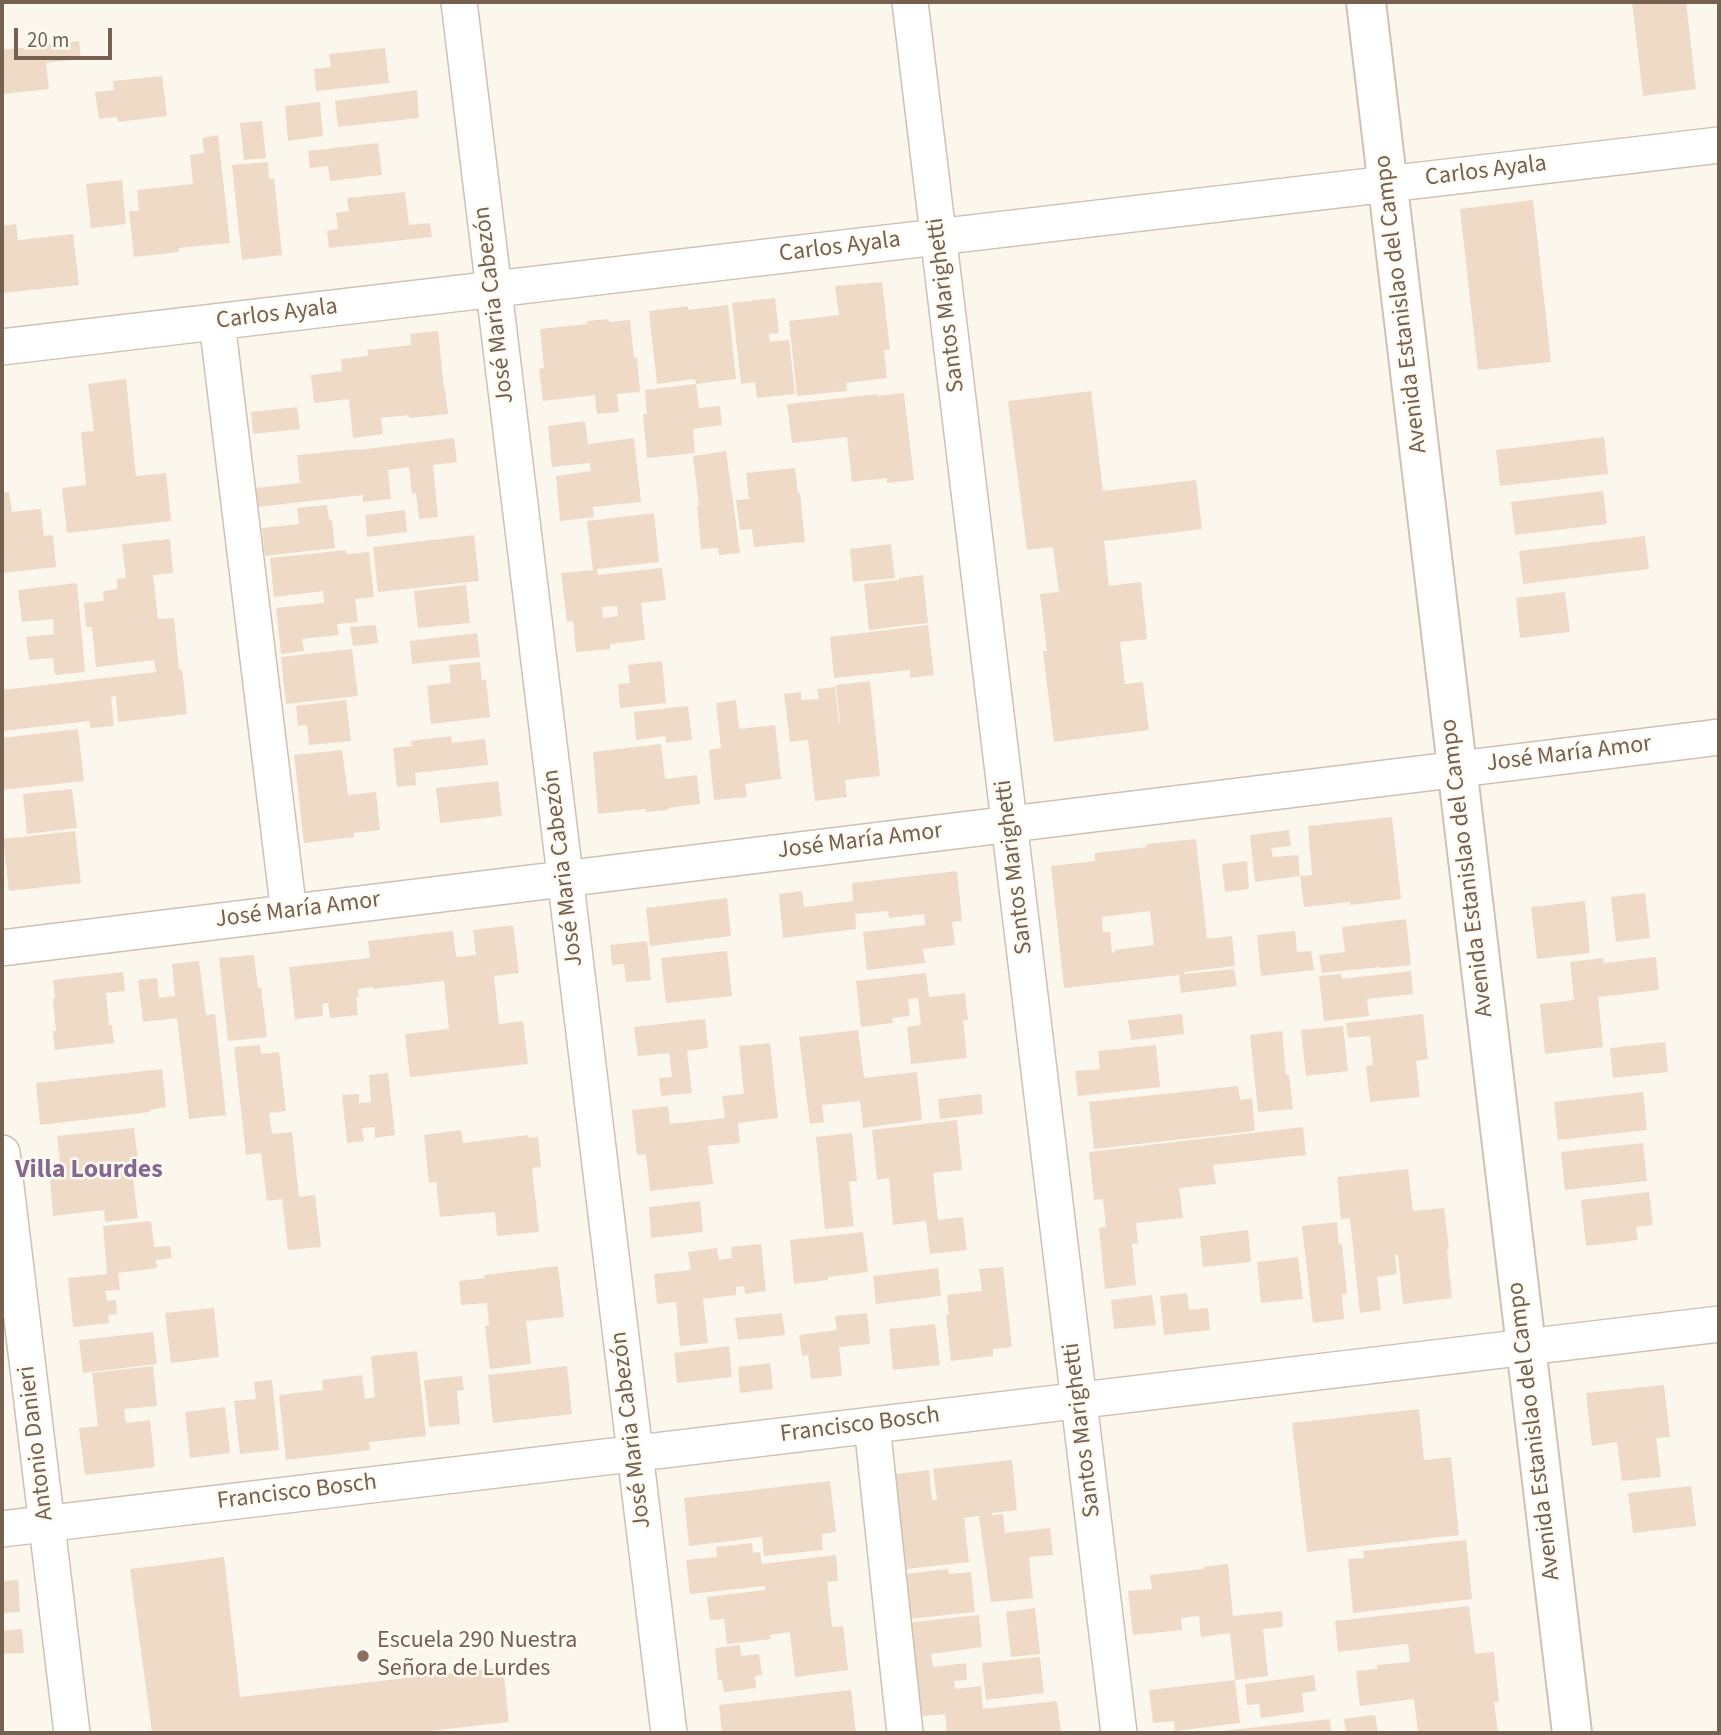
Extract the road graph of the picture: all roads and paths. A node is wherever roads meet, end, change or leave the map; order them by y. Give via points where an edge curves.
1 (458, 2) edge
2 (910, 2) edge
3 (1366, 2) edge
4 (1719, 145) edge
5 (1387, 184) junction
6 (939, 237) junction
7 (494, 289) junction
8 (218, 321) junction
9 (2, 347) edge
10 (1719, 737) edge
11 (1457, 769) junction
12 (1009, 824) junction
13 (565, 878) junction
14 (289, 913) junction
15 (2, 948) edge
16 (2, 1153) edge
17 (1719, 1324) edge
18 (1525, 1347) junction
19 (1079, 1400) junction
20 (872, 1425) junction
21 (635, 1453) junction
22 (47, 1523) junction
23 (2, 1528) edge
24 (72, 1733) edge
25 (669, 1733) edge
26 (905, 1733) edge
27 (1119, 1733) edge
28 (1572, 1733) edge

1 - 7 street, José Maria Cabezón
2 - 6 street, Santos Marighetti
3 - 5 main road, Avenida Estanislao del Campo
4 - 5 street, Carlos Ayala
5 - 6 street, Carlos Ayala
5 - 11 main road, Avenida Estanislao del Campo
6 - 7 street, Carlos Ayala
6 - 12 street, Santos Marighetti
7 - 8 street, Carlos Ayala
7 - 13 street, José Maria Cabezón
8 - 9 street, Carlos Ayala
8 - 14 street
10 - 11 street, José María Amor
11 - 12 street, José María Amor
11 - 18 main road, Avenida Estanislao del Campo
12 - 13 street, José María Amor
12 - 19 street, Santos Marighetti
13 - 14 street, José María Amor
13 - 21 street, José Maria Cabezón
14 - 15 street, José María Amor
16 - 22 street, Antonio Danieri
17 - 18 street, Francisco Bosch
18 - 19 street, Francisco Bosch
18 - 28 main road, Avenida Estanislao del Campo
19 - 20 street, Francisco Bosch
19 - 27 street, Santos Marighetti
20 - 21 street, Francisco Bosch
20 - 26 street
21 - 22 street, Francisco Bosch
21 - 25 street, José Maria Cabezón
22 - 23 street, Francisco Bosch
22 - 24 street, Antonio Danieri

